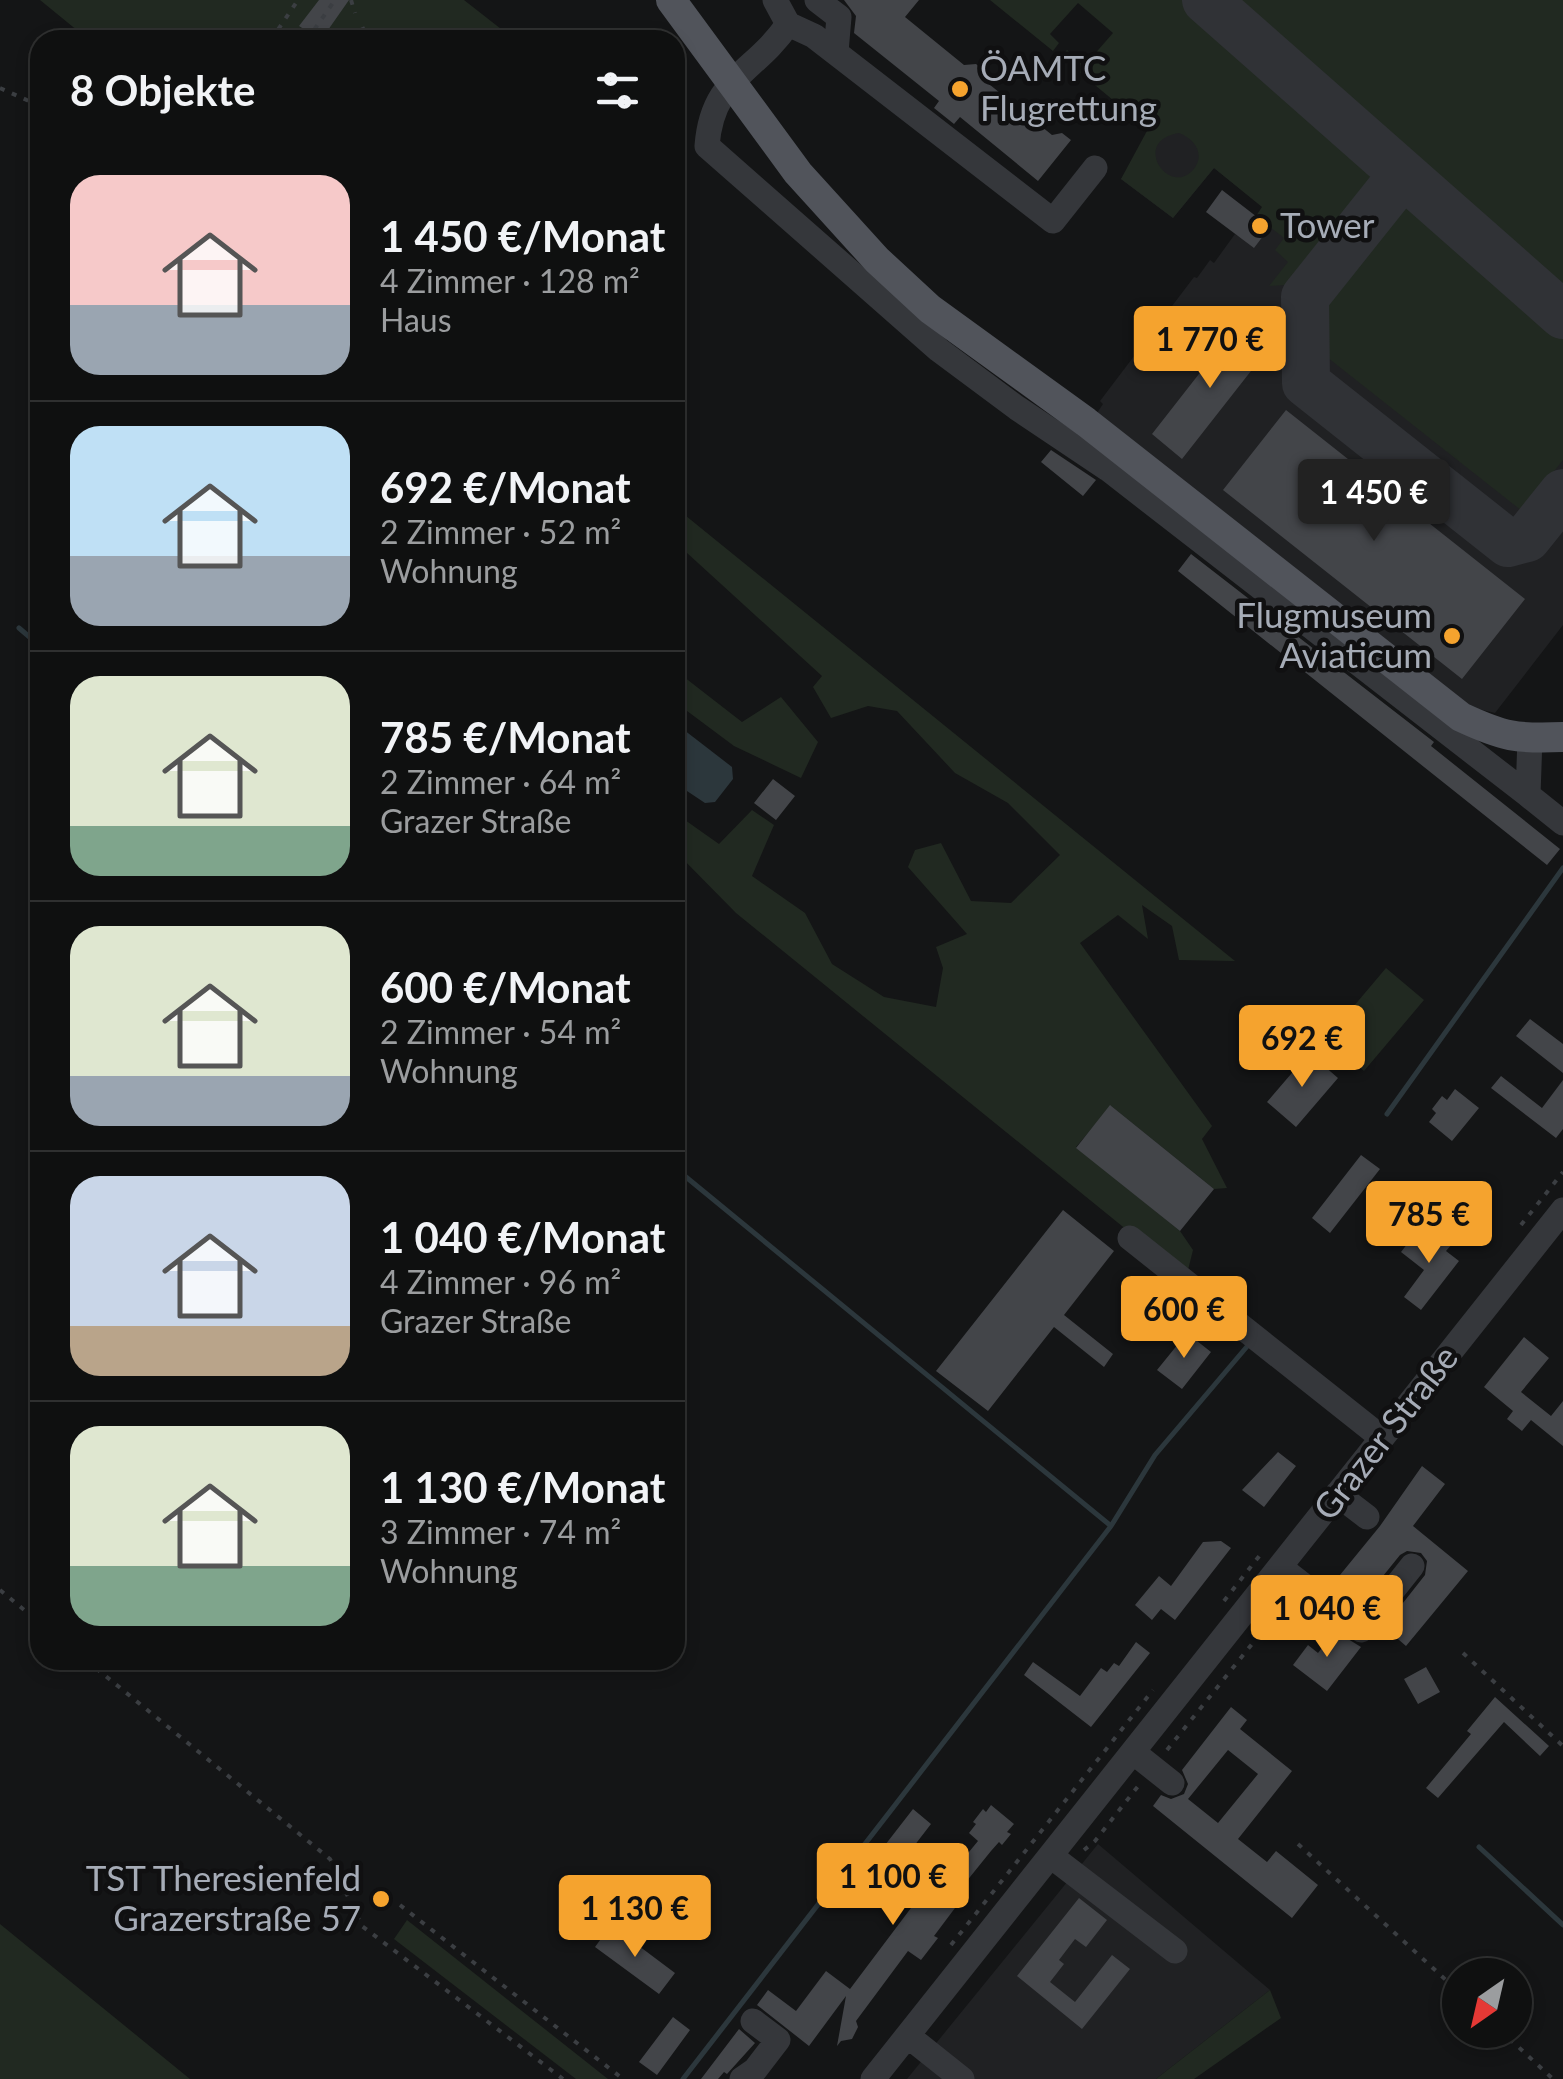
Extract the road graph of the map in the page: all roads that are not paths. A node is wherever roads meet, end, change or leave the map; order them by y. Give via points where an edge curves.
1 (672, 0) edge
2 (775, 0) edge
3 (817, 0) edge
4 (788, 24) junction
5 (836, 52) junction
6 (730, 82) junction
7 (1095, 168) dead end
8 (1563, 737) edge
9 (1530, 738) junction
10 (1528, 796) junction
11 (1563, 823) edge
12 (1563, 1210) edge
13 (1130, 1238) dead end
14 (1382, 1438) junction
15 (1338, 1494) junction
16 (1367, 1517) dead end
17 (1412, 1566) dead end
18 (1280, 1567) junction
19 (1133, 1752) junction
20 (1172, 1782) dead end
21 (1051, 1856) junction
22 (1175, 1950) dead end
23 (754, 2021) dead end
24 (908, 2036) junction
25 (742, 2079) edge
26 (873, 2079) edge
27 (962, 2079) edge

1 - 6 main road
2 - 4 street
3 - 5 street via 838,17
4 - 5 street
4 - 6 street
5 - 7 street via 1053,221
6 - 9 main road via 798,172 930,310 1086,422 1460,717 1498,735
6 - 10 street via 708,119 706,146 725,164 939,350 1108,469
8 - 9 main road
9 - 10 street
10 - 11 street
12 - 14 street, Grazer Straße
13 - 14 street
14 - 15 street, Grazer Straße
15 - 16 street
15 - 18 street, Grazer Straße
17 - 18 street via 1361,1630
18 - 19 street, Grazer Straße
19 - 20 street
19 - 21 street, Grazer Straße
21 - 22 street
21 - 24 street, Grazer Straße
23 - 25 street via 778,2040
24 - 26 street, Grazer Straße
24 - 27 street

